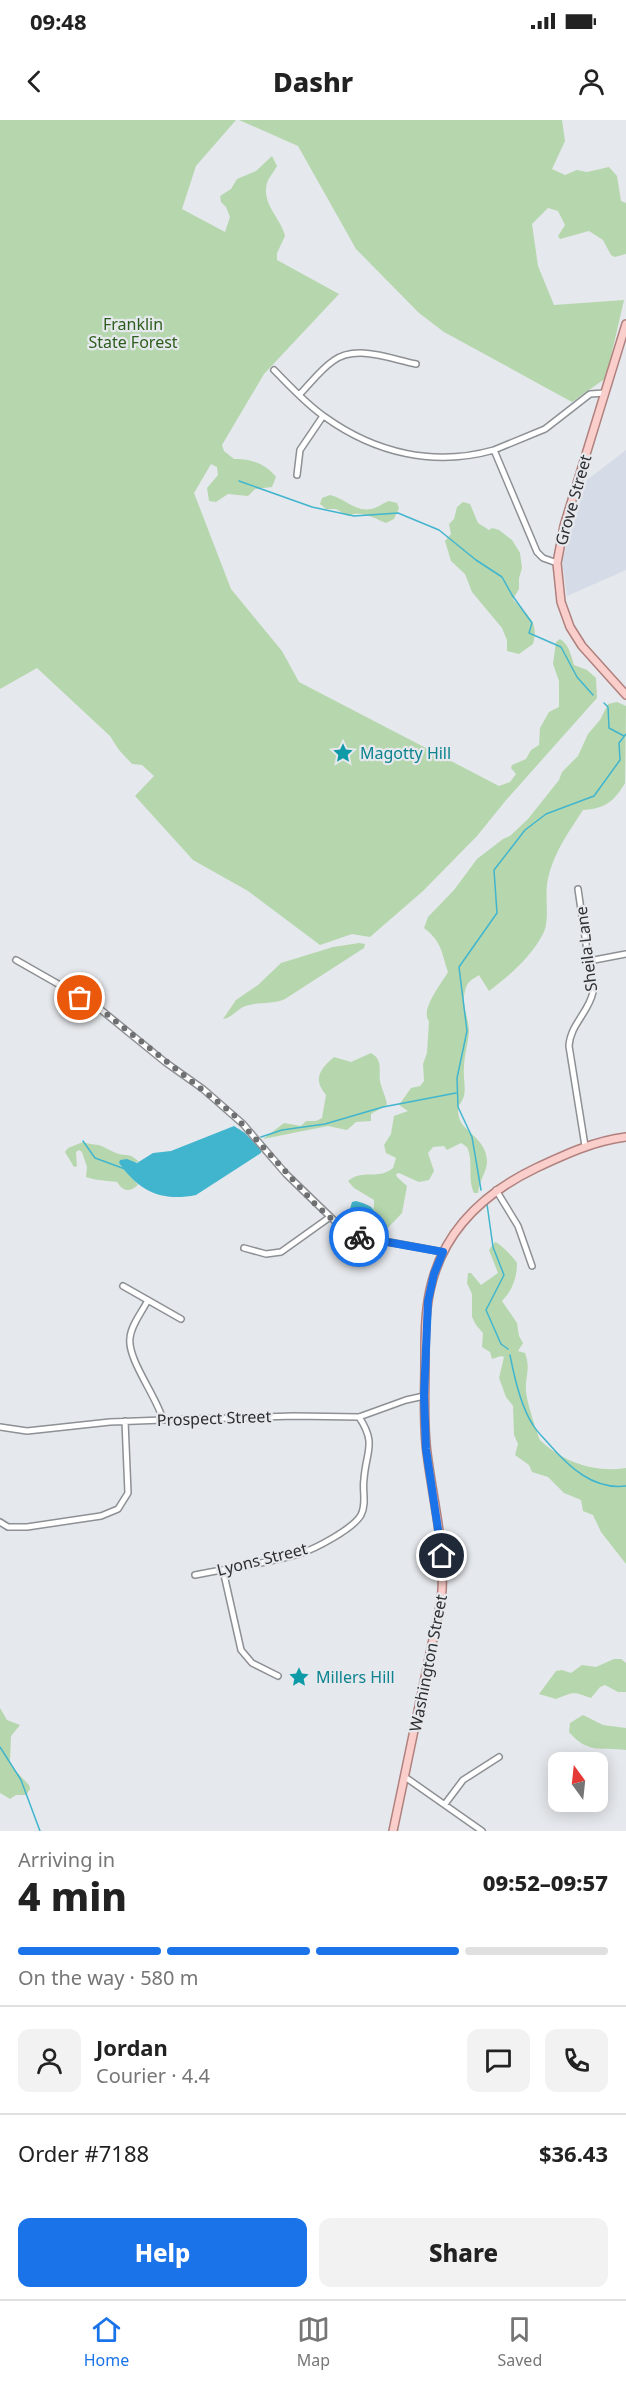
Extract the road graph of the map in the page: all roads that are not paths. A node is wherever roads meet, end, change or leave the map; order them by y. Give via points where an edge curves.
1 (626, 324) edge
2 (416, 364) dead end
3 (274, 370) dead end
4 (605, 393) junction
5 (299, 395) junction
6 (323, 416) junction
7 (494, 450) junction
8 (297, 475) dead end
9 (557, 563) junction
10 (626, 695) edge
11 (578, 890) dead end
12 (626, 954) edge
13 (16, 960) dead end
14 (589, 961) junction
15 (626, 1137) edge
16 (585, 1146) junction
17 (496, 1190) junction
18 (330, 1217) junction
19 (244, 1248) dead end
20 (443, 1252) junction
21 (532, 1266) dead end
22 (123, 1286) dead end
23 (148, 1300) junction
24 (181, 1319) dead end
25 (424, 1396) junction
26 (359, 1417) junction
27 (163, 1420) junction
28 (125, 1421) junction
29 (0, 1428) edge
30 (0, 1522) edge
31 (223, 1570) junction
32 (195, 1575) dead end
33 (278, 1676) dead end
34 (499, 1757) dead end
35 (405, 1777) junction
36 (445, 1804) junction
37 (393, 1831) edge
38 (482, 1831) edge

1 - 4 main road, Grove Street
2 - 5 street via 346,354 329,364
3 - 5 street
4 - 7 street via 590,394 545,429
4 - 9 main road, Grove Street via 564,526
5 - 6 street
6 - 7 street via 374,443 419,456 452,458
6 - 8 street via 300,450
7 - 9 street via 537,552
9 - 10 main road, Grove Street via 561,602 570,627
11 - 14 street, Sheila Lane
12 - 14 street
13 - 18 street via 95,1005 203,1089 243,1124
14 - 16 street, Sheila Lane via 592,999 569,1042
15 - 16 main road, Washington Street
16 - 17 main road, Washington Street
17 - 20 main road, Washington Street via 472,1211
17 - 21 street via 518,1226
18 - 19 street via 282,1252 266,1254
18 - 20 street via 343,1229 362,1237
20 - 25 main road, Washington Street via 428,1301
22 - 23 street
23 - 24 street
23 - 27 street via 132,1329 130,1345
25 - 26 street, Prospect Street
25 - 35 main road, Washington Street via 434,1526 444,1569
26 - 27 street, Prospect Street
26 - 31 street, Lyons Street via 370,1453 364,1475 363,1508 357,1520 300,1554
27 - 28 street, Prospect Street
28 - 29 street, Prospect Street via 27,1431
28 - 30 street via 128,1493 118,1509 101,1516 20,1528
31 - 32 street, Lyons Street
31 - 33 street via 241,1650 252,1663
34 - 36 street via 464,1780
35 - 36 street
35 - 37 main road, Washington Street
36 - 38 street

